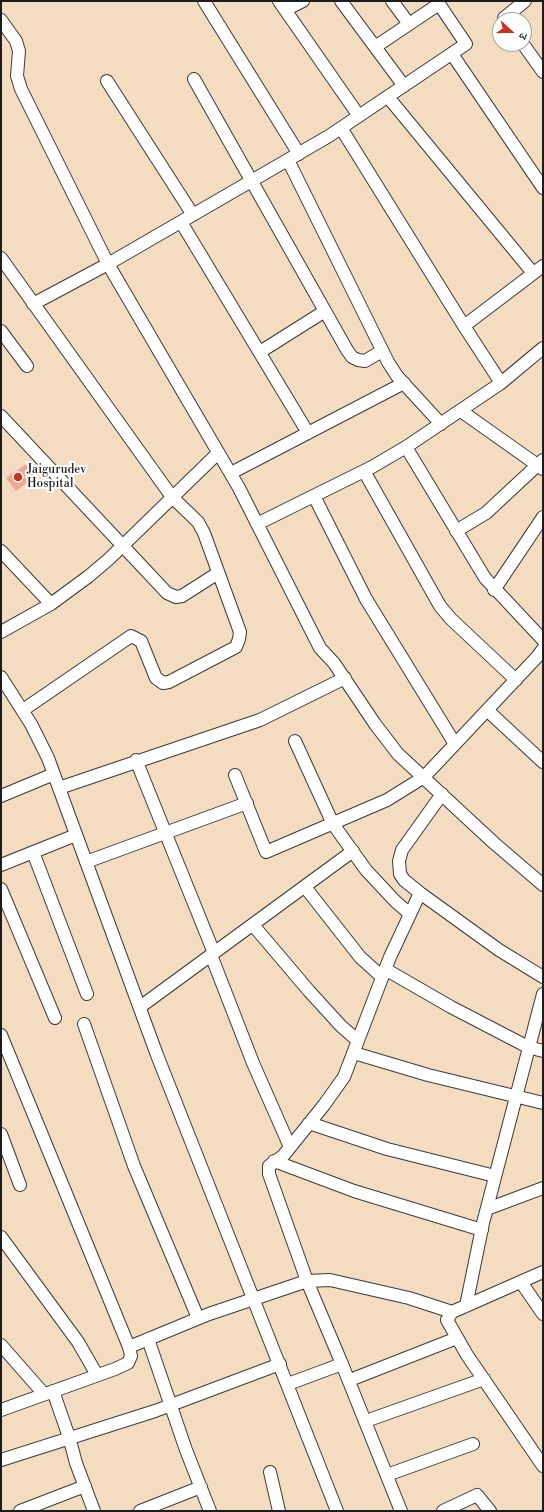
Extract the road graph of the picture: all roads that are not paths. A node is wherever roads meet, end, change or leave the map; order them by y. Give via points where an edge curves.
1 (204, 1) edge
2 (303, 1) edge
3 (341, 1) edge
4 (392, 1) edge
5 (526, 1) edge
6 (438, 2) edge
7 (282, 6) edge
8 (512, 12) edge
9 (1, 20) edge
10 (409, 24) junction
11 (376, 47) junction
12 (529, 52) edge
13 (452, 54) junction
14 (543, 72) edge
15 (194, 79) dead end
16 (107, 81) dead end
17 (404, 86) junction
18 (388, 97) junction
19 (359, 116) junction
20 (341, 128) junction
21 (299, 154) junction
22 (288, 160) junction
23 (252, 181) junction
24 (543, 188) edge
25 (193, 215) junction
26 (181, 222) junction
27 (1, 258) edge
28 (108, 264) junction
29 (538, 270) edge
30 (33, 304) junction
31 (325, 311) junction
32 (464, 326) junction
33 (1, 331) edge
34 (543, 348) edge
35 (382, 350) junction
36 (260, 352) junction
37 (27, 366) dead end
38 (404, 383) junction
39 (502, 383) junction
40 (461, 411) junction
41 (1, 416) edge
42 (441, 424) junction
43 (308, 433) junction
44 (406, 447) junction
45 (218, 453) junction
46 (541, 465) edge
47 (364, 471) junction
48 (231, 474) junction
49 (314, 496) junction
50 (172, 498) junction
51 (543, 517) edge
52 (257, 524) junction
53 (456, 531) junction
54 (123, 545) junction
55 (1, 552) edge
56 (218, 573) junction
57 (494, 590) junction
58 (51, 604) junction
59 (1, 632) edge
60 (543, 640) edge
61 (543, 649) edge
62 (1, 678) edge
63 (345, 678) junction
64 (516, 680) junction
65 (22, 710) junction
66 (487, 710) junction
67 (296, 741) dead end
68 (455, 744) junction
69 (136, 760) junction
70 (543, 762) edge
71 (54, 774) junction
72 (235, 775) dead end
73 (424, 777) junction
74 (59, 788) junction
75 (442, 794) junction
76 (1, 796) edge
77 (247, 802) junction
78 (333, 824) junction
79 (164, 833) junction
80 (76, 835) junction
81 (353, 851) junction
82 (33, 852) junction
83 (86, 862) junction
84 (1, 865) edge
85 (543, 885) edge
86 (305, 887) junction
87 (1, 889) edge
88 (420, 893) junction
89 (410, 914) junction
90 (253, 925) junction
91 (213, 954) junction
92 (383, 973) junction
93 (543, 977) edge
94 (87, 994) dead end
95 (543, 994) edge
96 (140, 1007) junction
97 (55, 1018) dead end
98 (84, 1024) dead end
99 (1, 1035) edge
100 (358, 1041) junction
101 (528, 1047) junction
102 (543, 1051) edge
103 (354, 1053) junction
104 (515, 1097) junction
105 (543, 1103) edge
106 (309, 1123) junction
107 (1, 1134) edge
108 (290, 1147) junction
109 (274, 1161) junction
110 (495, 1176) junction
111 (20, 1185) dead end
112 (543, 1188) edge
113 (487, 1208) junction
114 (482, 1230) junction
115 (1, 1237) edge
116 (543, 1272) edge
117 (307, 1281) junction
118 (521, 1282) junction
119 (254, 1299) junction
120 (466, 1306) junction
121 (452, 1312) junction
122 (543, 1314) edge
123 (198, 1318) junction
124 (457, 1338) junction
125 (148, 1339) junction
126 (1, 1344) edge
127 (129, 1348) junction
128 (280, 1364) junction
129 (342, 1364) junction
130 (97, 1375) junction
131 (484, 1379) junction
132 (350, 1380) junction
133 (288, 1384) junction
134 (48, 1392) junction
135 (170, 1405) junction
136 (1, 1410) edge
137 (366, 1421) junction
138 (69, 1437) junction
139 (473, 1444) dead end
140 (1, 1460) edge
141 (543, 1466) edge
142 (270, 1472) dead end
143 (387, 1476) junction
144 (85, 1486) junction
145 (201, 1487) junction
146 (148, 1510) edge
147 (20, 1511) edge
148 (94, 1511) edge
149 (210, 1511) edge
150 (279, 1511) edge
151 (337, 1511) edge
152 (401, 1511) edge
153 (443, 1511) edge
154 (490, 1511) edge

1 - 21 street
2 - 7 street
3 - 11 street
4 - 10 street
5 - 8 street
6 - 10 street
6 - 13 street via 466,44
7 - 19 street
9 - 28 street via 16,41 19,51 17,76 21,89
10 - 11 street
11 - 17 street
12 - 14 street
13 - 17 street
13 - 24 street
15 - 23 street
16 - 25 street
17 - 18 street
18 - 19 street
18 - 29 street
19 - 20 street
20 - 21 street
20 - 32 street
21 - 22 street
22 - 23 street
22 - 35 street
23 - 25 street
23 - 31 street
25 - 26 street
26 - 28 street
26 - 36 street
27 - 30 street
28 - 30 street
28 - 45 street
29 - 32 street
30 - 50 street
31 - 35 street via 352,357 365,361
31 - 36 street
32 - 39 street
33 - 37 street
34 - 39 street
35 - 38 street
36 - 43 street
38 - 42 street
38 - 43 street
39 - 40 street
40 - 42 street
40 - 46 street
41 - 54 street
42 - 44 street
43 - 48 street
44 - 47 street
44 - 53 street
45 - 48 street
45 - 50 street
46 - 53 street via 486,513
47 - 49 street
47 - 64 street via 440,606
48 - 52 street
49 - 52 street
49 - 68 street via 366,599
50 - 54 street
50 - 56 street via 198,522
51 - 57 street
52 - 63 street via 320,648
53 - 57 street
54 - 56 street via 171,596 182,596
54 - 58 street via 89,576
55 - 58 street
56 - 65 street via 240,632 236,647 163,683 156,678 141,641 131,636
57 - 60 street
58 - 59 street
61 - 64 street
62 - 65 street
63 - 69 street via 260,720
63 - 73 street via 398,754
64 - 66 street
65 - 71 street
66 - 68 street
66 - 70 street
67 - 78 street
68 - 73 street
69 - 74 street
69 - 79 street
71 - 74 street
71 - 76 street
72 - 77 street
73 - 75 street
73 - 78 street via 387,800
74 - 80 street
75 - 85 street
75 - 88 street via 402,850 399,861 400,874
77 - 78 street via 266,852
77 - 79 street
78 - 81 street
79 - 83 street
79 - 91 street
80 - 82 street
80 - 83 street
81 - 86 street
81 - 89 street via 366,870
82 - 84 street
82 - 94 street
83 - 96 street
86 - 90 street
86 - 92 street via 360,957
87 - 97 street
88 - 89 street
88 - 93 street via 499,950
89 - 92 street
90 - 91 street
90 - 100 street via 330,1014
91 - 96 street
91 - 108 street via 253,1064
92 - 100 street
92 - 101 street
95 - 101 street
96 - 119 street
98 - 123 street via 134,1166
99 - 127 street
100 - 103 street
101 - 102 street
101 - 104 street
103 - 104 street
103 - 106 street via 344,1077
104 - 105 street
104 - 110 street
106 - 108 street
106 - 110 street via 387,1149
107 - 111 street
108 - 109 street via 283,1156
109 - 114 street via 354,1191
109 - 117 street via 269,1166 269,1174
110 - 113 street
112 - 113 street
113 - 114 street
114 - 120 street
115 - 130 street via 78,1342
116 - 118 street
117 - 119 street
117 - 121 street via 330,1280 409,1298
117 - 129 street
118 - 120 street
118 - 122 street
119 - 123 street
119 - 128 street
120 - 121 street
121 - 124 street via 447,1320
123 - 125 street
124 - 131 street
124 - 132 street
125 - 127 street
125 - 135 street
126 - 134 street
127 - 130 street via 131,1356 128,1363
128 - 133 street
128 - 135 street
129 - 132 street
129 - 133 street
130 - 134 street
131 - 137 street
131 - 141 street
132 - 137 street
133 - 151 street
134 - 136 street
134 - 138 street
135 - 138 street
135 - 145 street
137 - 143 street
138 - 140 street
138 - 144 street
139 - 143 street
142 - 150 street
143 - 152 street
144 - 147 street
144 - 148 street
145 - 146 street
145 - 149 street
153 - 154 street via 477,1494

